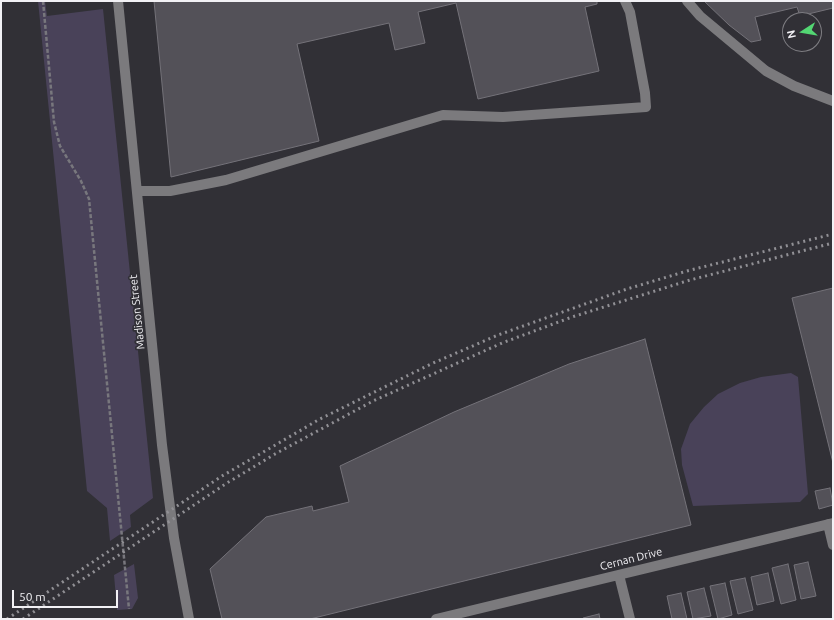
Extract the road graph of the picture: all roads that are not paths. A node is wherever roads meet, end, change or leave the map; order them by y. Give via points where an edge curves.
1 (118, 1) edge
2 (625, 1) edge
3 (687, 1) edge
4 (833, 101) edge
5 (137, 191) junction
6 (830, 524) edge
7 (833, 545) edge
8 (620, 575) junction
9 (189, 619) edge
10 (436, 619) edge
11 (630, 619) edge

1 - 5 street, Madison Street
2 - 5 street via 630,12 646,107 503,117 443,115 226,180 170,191
3 - 4 street via 700,16 766,71 794,86
5 - 9 street, Madison Street via 162,445 174,538
6 - 7 street
6 - 8 street, Cernan Drive
8 - 10 street, Cernan Drive
8 - 11 street

